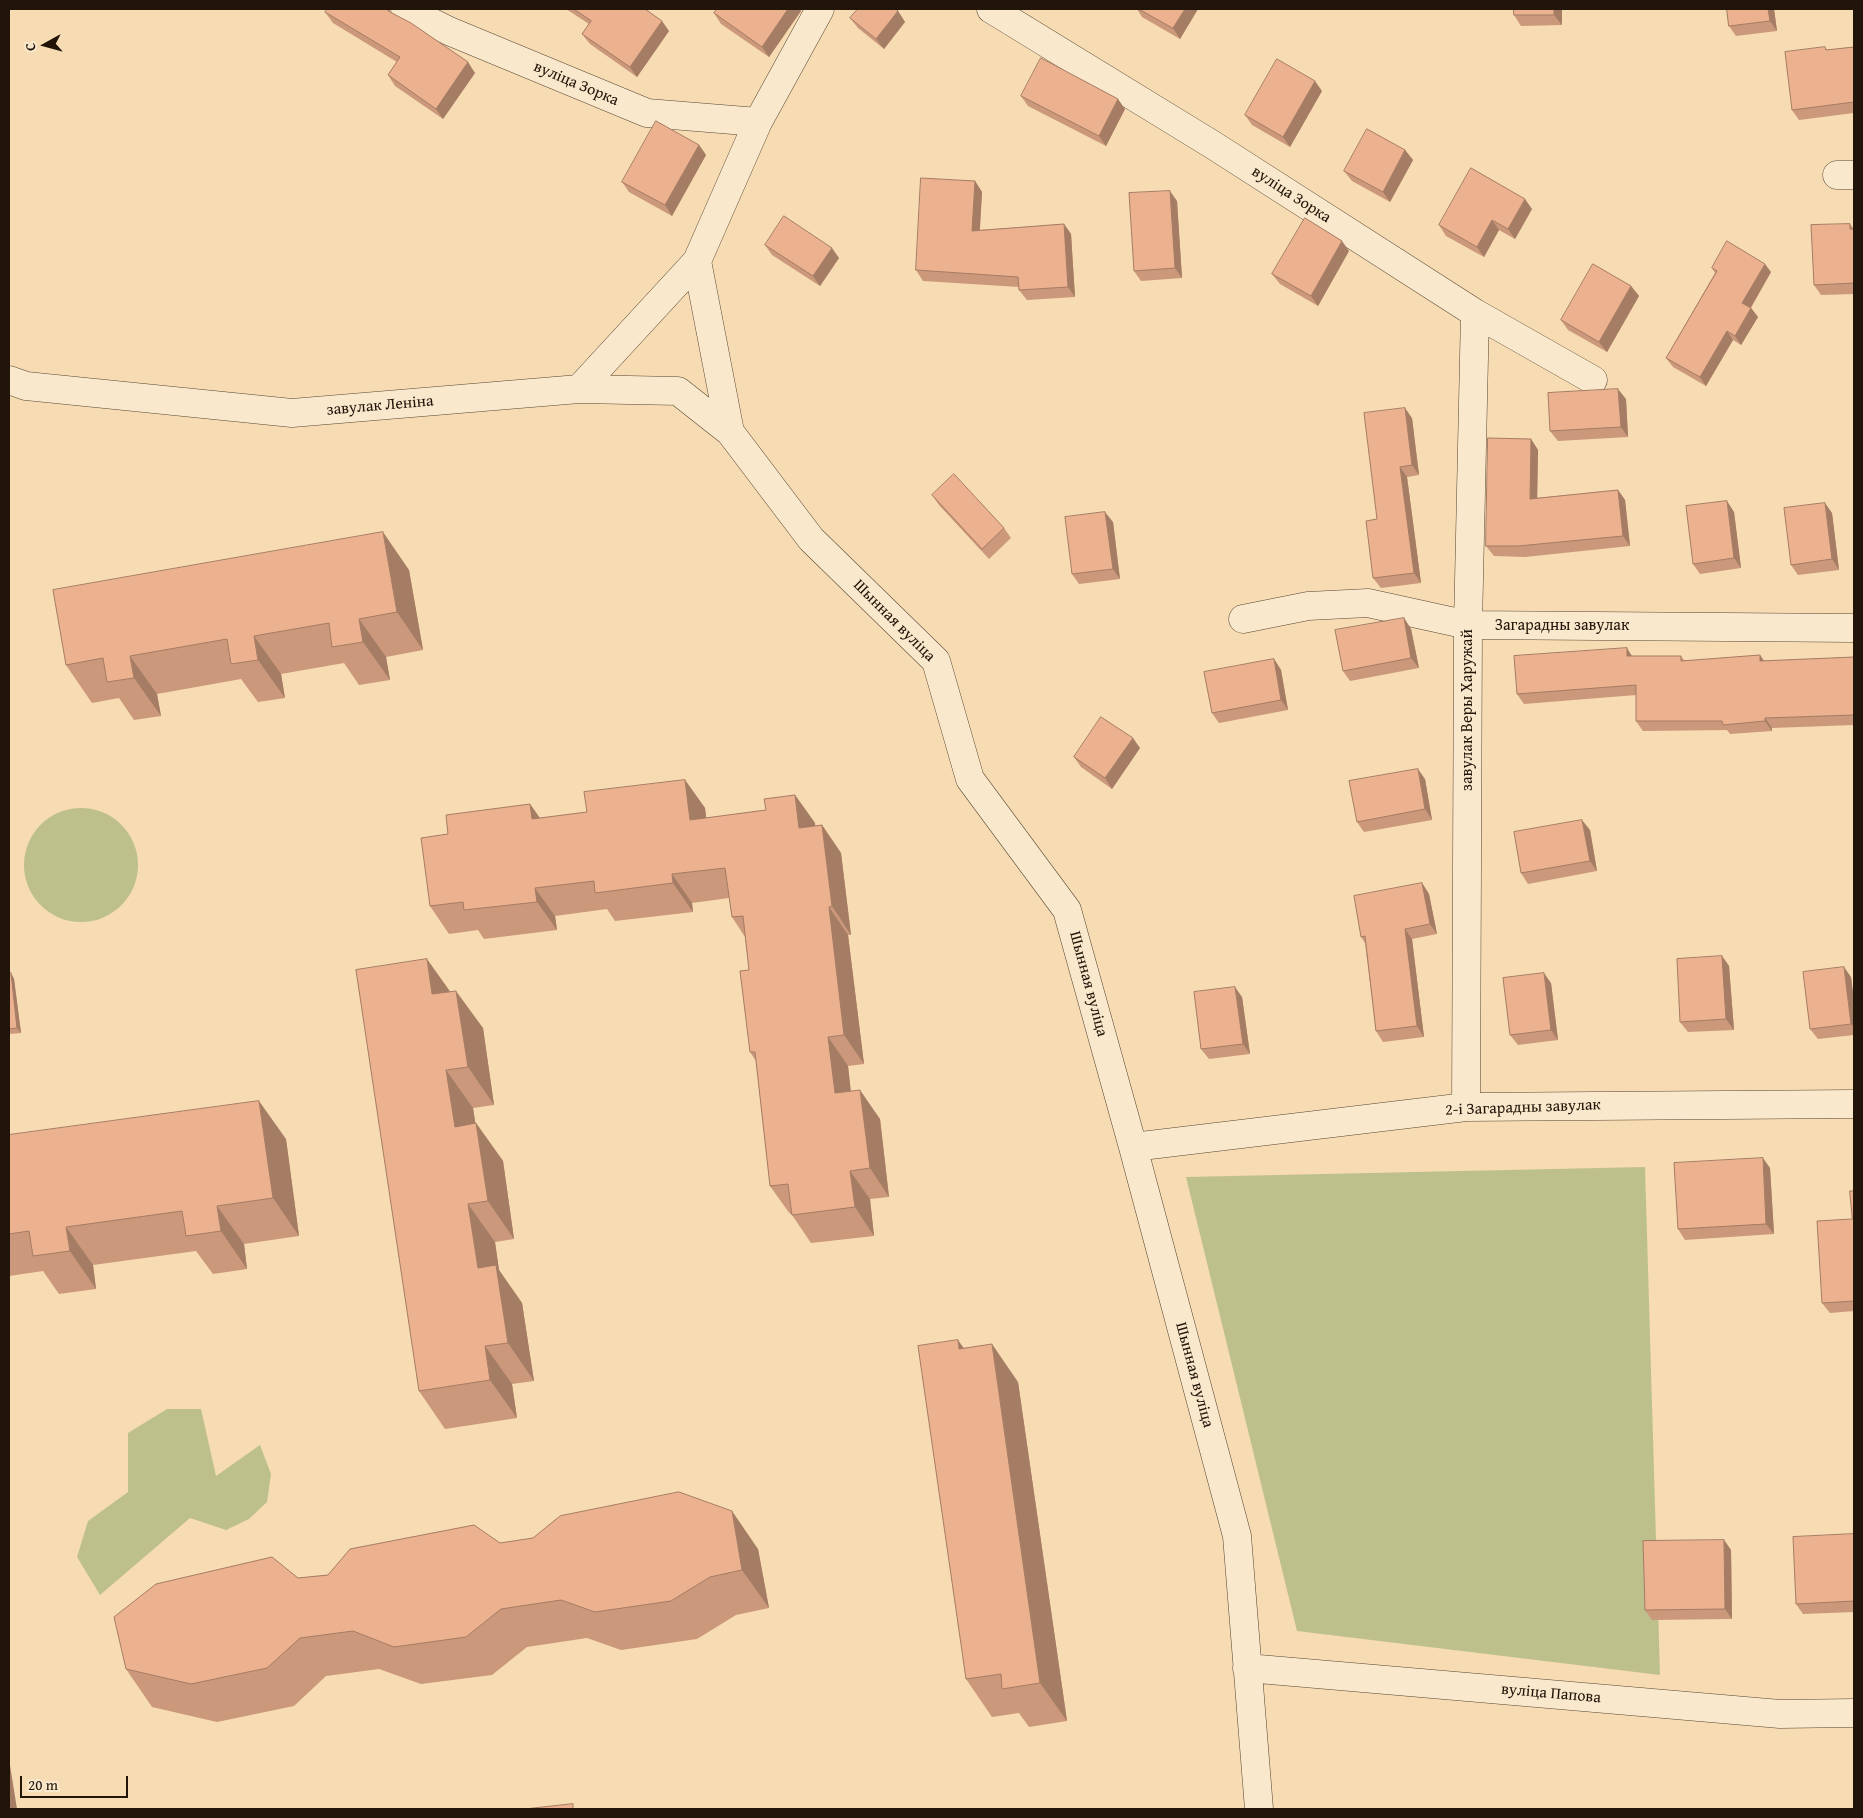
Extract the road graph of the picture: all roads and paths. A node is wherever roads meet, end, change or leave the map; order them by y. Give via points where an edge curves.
1 (405, 9) edge
2 (820, 9) edge
3 (991, 9) edge
4 (758, 122) junction
5 (697, 260) junction
6 (1475, 313) junction
7 (9, 380) edge
8 (1593, 380) dead end
9 (579, 389) junction
10 (730, 432) junction
11 (1243, 619) dead end
12 (1468, 625) junction
13 (1854, 628) edge
14 (1854, 1104) edge
15 (1466, 1107) junction
16 (1133, 1147) junction
17 (1247, 1668) junction
18 (1854, 1713) edge
19 (1259, 1809) edge

1 - 4 street, вуліца Зорка via 449,31 647,113
2 - 4 street
3 - 6 street, вуліца Зорка via 1213,145
4 - 5 street
5 - 9 street
5 - 10 street, Шынная вуліца
6 - 8 street, вуліца Зорка
6 - 12 street, завулак Веры Харужай
7 - 9 street, завулак Леніна via 26,386 292,413
9 - 10 street, завулак Леніна via 678,392
10 - 16 street, Шынная вуліца via 811,539 936,661 970,780 1067,910
11 - 12 street, Загарадны завулак via 1308,606 1368,603
12 - 13 street, Загарадны завулак
12 - 15 street, завулак Веры Харужай
14 - 15 street, 2-і Загарадны завулак
15 - 16 street, 2-і Загарадны завулак
16 - 17 street, Шынная вуліца via 1237,1536
17 - 18 street, вуліца Папова via 1780,1714
17 - 19 street, Шынная вуліца

